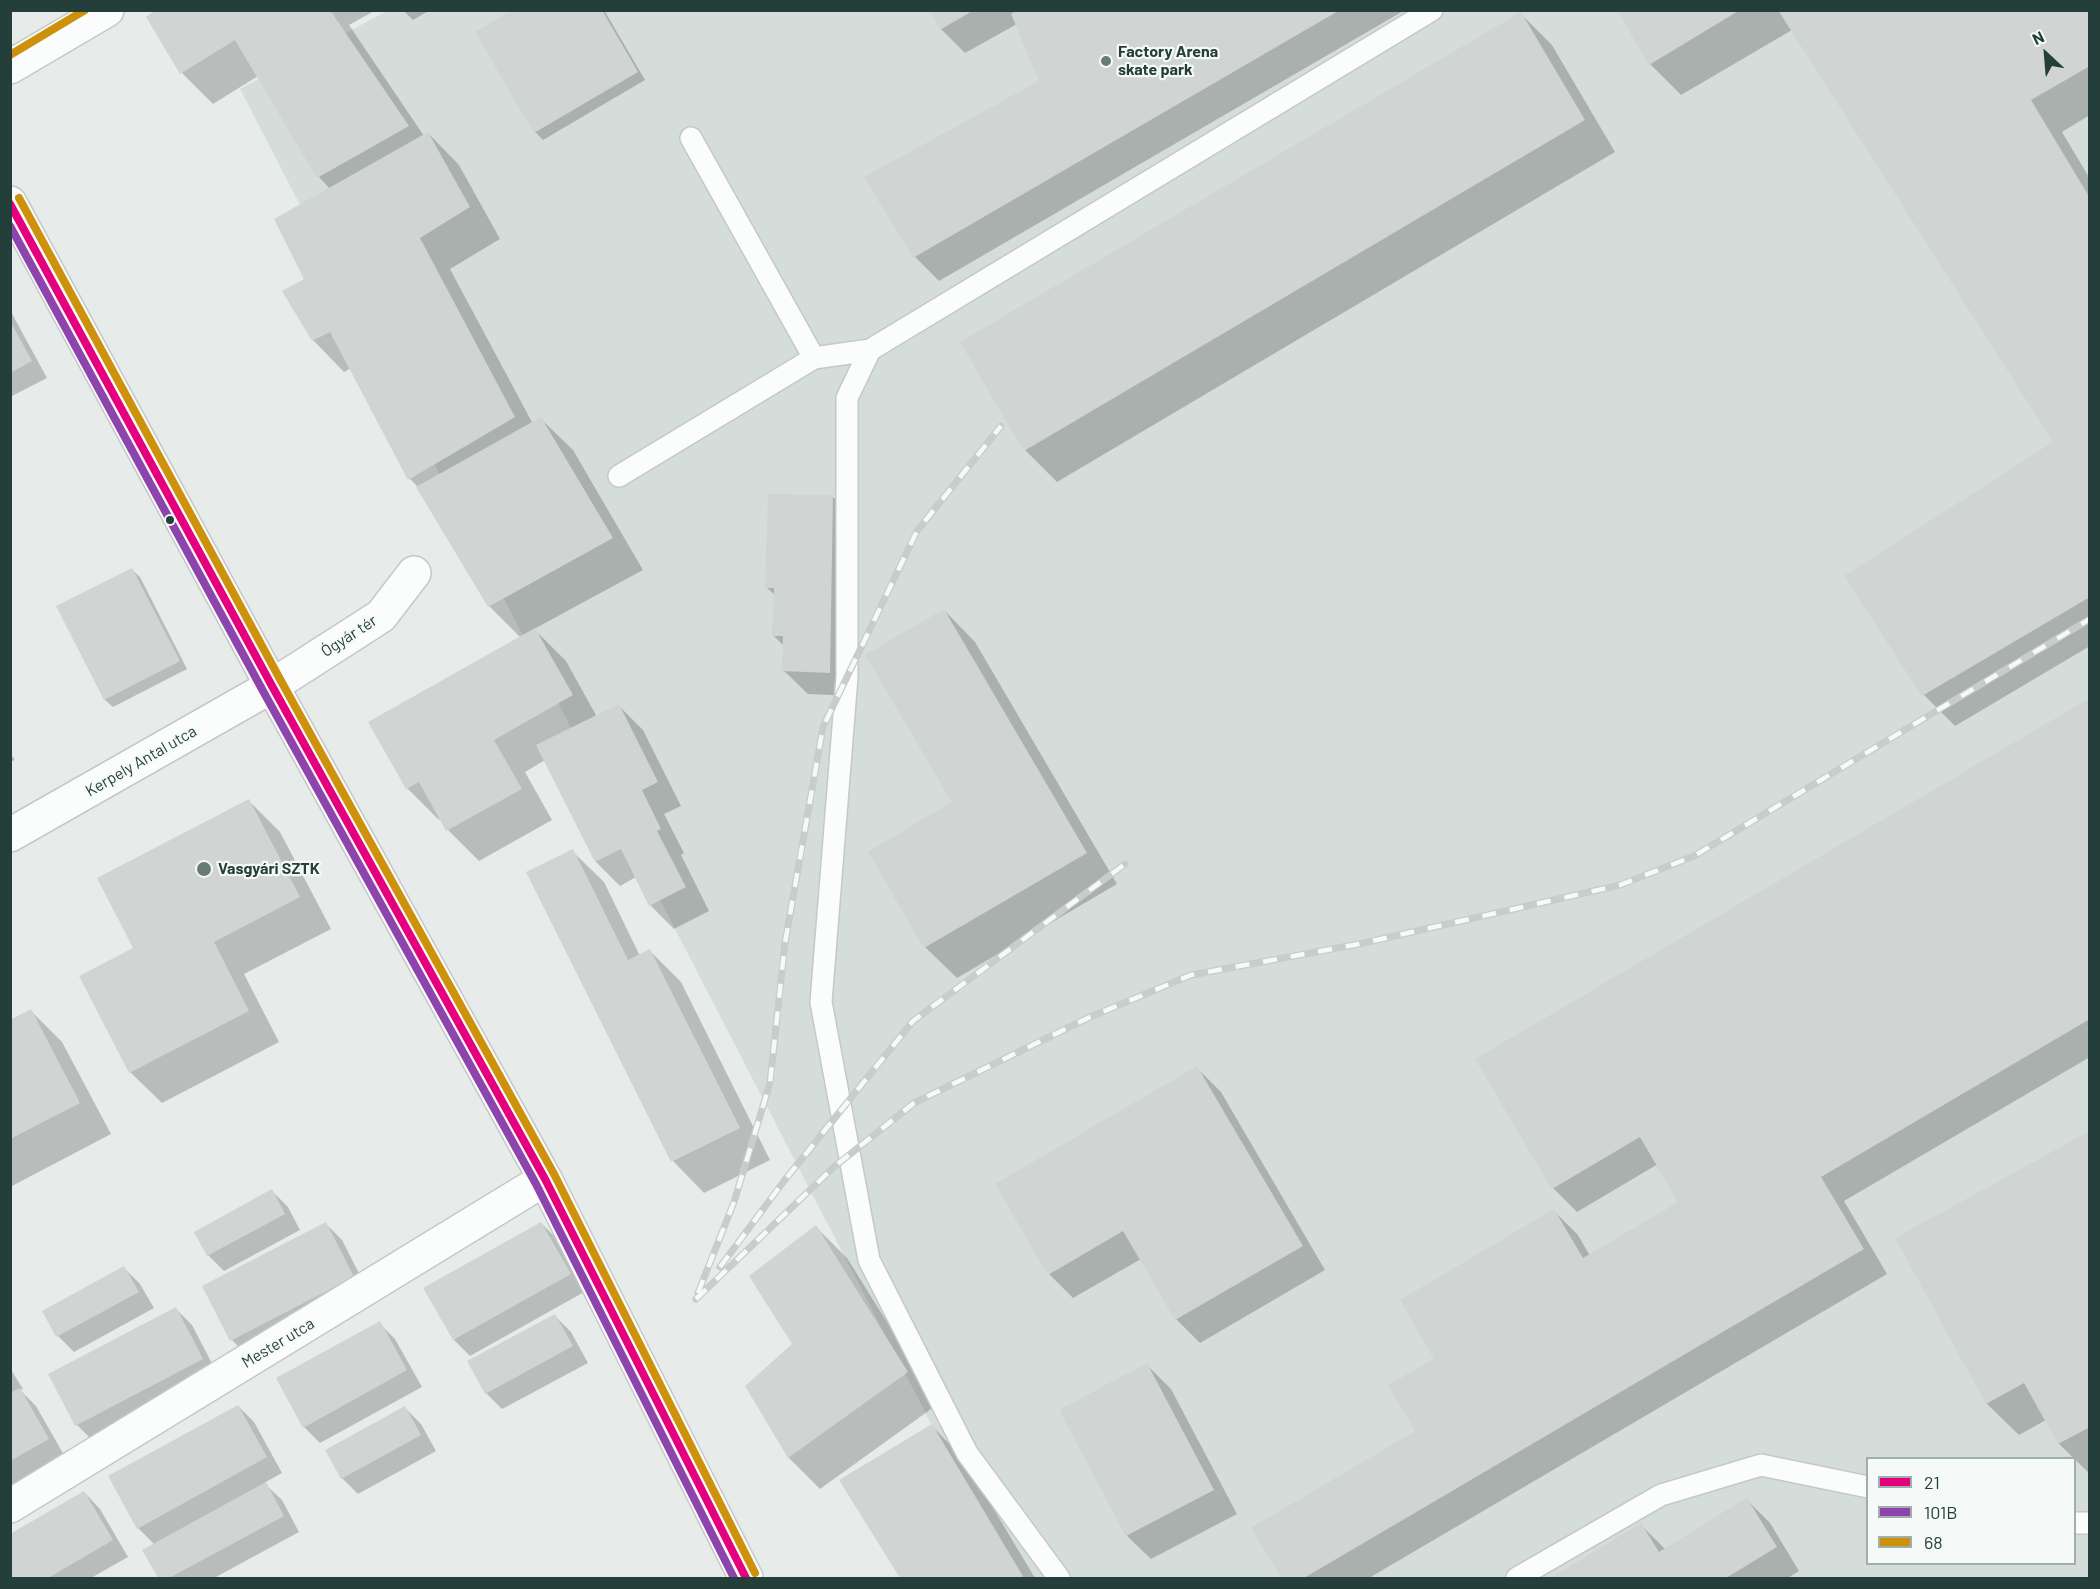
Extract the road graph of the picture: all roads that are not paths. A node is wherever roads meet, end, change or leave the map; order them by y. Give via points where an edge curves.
1 (107, 10) edge
2 (1432, 10) edge
3 (10, 67) edge
4 (691, 138) dead end
5 (10, 203) edge
6 (870, 350) junction
7 (814, 358) junction
8 (619, 476) dead end
9 (414, 573) dead end
10 (272, 686) junction
11 (10, 835) edge
12 (545, 1179) junction
13 (1866, 1487) edge
14 (10, 1506) edge
15 (742, 1570) edge
16 (1059, 1578) edge
17 (1517, 1578) edge

1 - 3 street
2 - 6 lane
4 - 7 lane
5 - 10 street
6 - 7 lane
6 - 16 lane via 847,398 847,677 821,1002 869,1260 967,1453
7 - 8 lane
9 - 10 street, Ógyár tér via 381,616
10 - 11 street, Kerpely Antal utca
10 - 12 street
12 - 14 street, Mester utca
12 - 15 street
13 - 17 lane via 1761,1465 1661,1495

